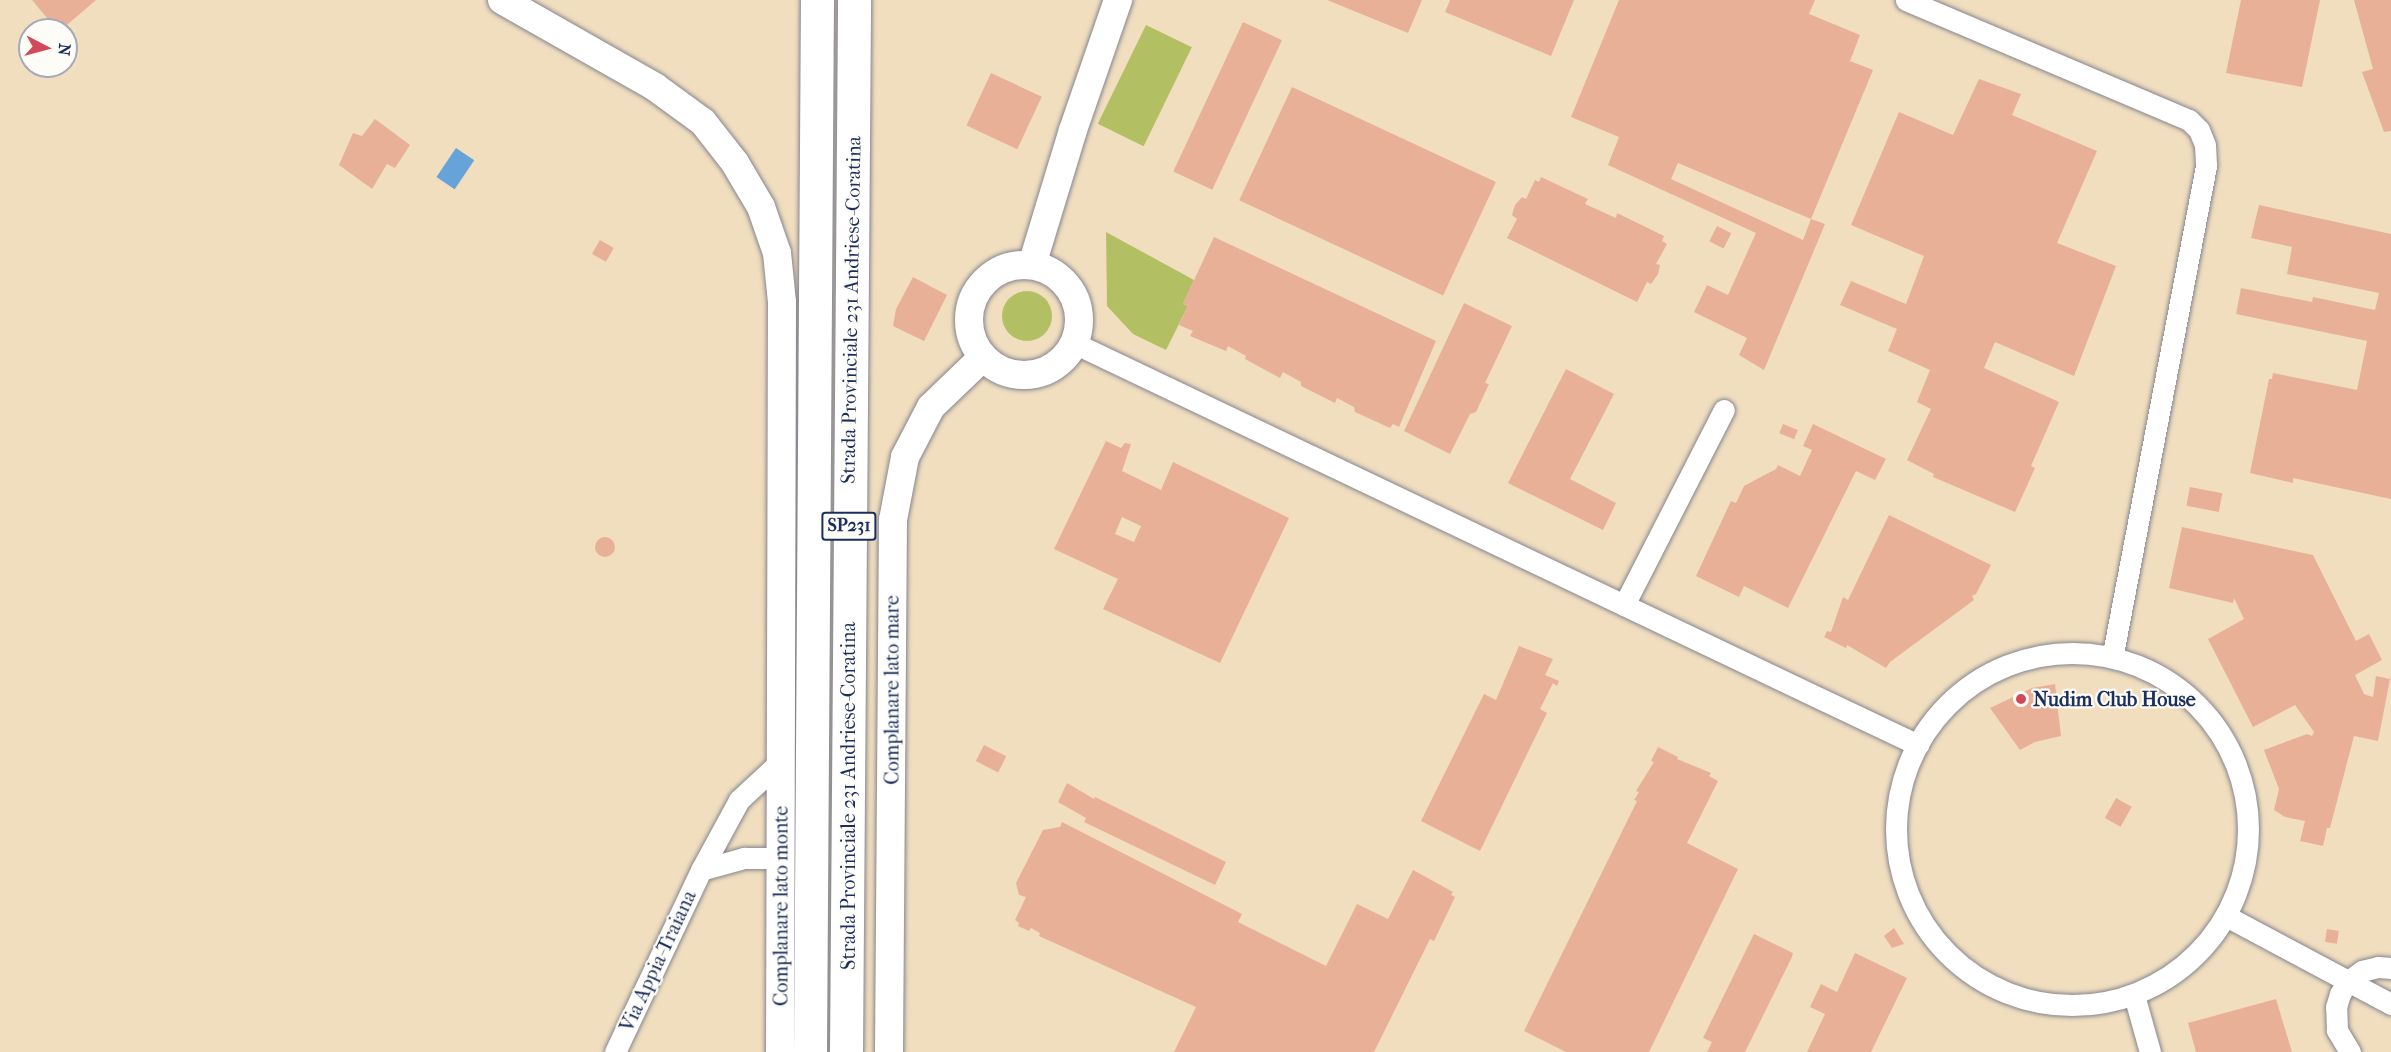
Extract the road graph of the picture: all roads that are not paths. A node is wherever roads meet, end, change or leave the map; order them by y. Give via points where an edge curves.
1 (502, 0) edge
2 (818, 0) edge
3 (854, 0) edge
4 (1118, 0) edge
5 (1906, 0) edge
6 (1032, 264) junction
7 (1074, 343) junction
8 (983, 357) junction
9 (1724, 410) dead end
10 (1624, 605) junction
11 (2112, 657) junction
12 (1918, 745) junction
13 (782, 760) junction
14 (782, 858) junction
15 (702, 870) junction
16 (2226, 916) junction
17 (2391, 968) edge
18 (2347, 982) junction
19 (2134, 995) junction
20 (2391, 1004) edge
21 (615, 1052) edge
22 (780, 1052) edge
23 (810, 1052) edge
24 (846, 1052) edge
25 (889, 1052) edge
26 (2150, 1052) edge
27 (2349, 1052) edge

1 - 13 street, Complanare lato monte via 656,87 703,122 735,163 761,207 777,253 782,302
2 - 23 highway, Strada Provinciale 231 Andriese-Coratina / SP231
3 - 24 highway, Strada Provinciale 231 Andriese-Coratina / SP231
4 - 6 street
5 - 11 street via 2188,120 2199,130 2205,146 2206,166
6 - 7 street via 1063,279 1074,293 1079,327
6 - 8 street via 1013,265 995,272 981,285 972,302 969,321 973,340
7 - 8 street via 1050,369 1032,375 1006,371
7 - 10 street
8 - 25 street, Complanare lato mare via 931,407 905,457 893,520
9 - 10 street
10 - 12 street
11 - 12 street via 2080,652 2047,654 2015,662 1959,694
11 - 16 street via 2146,669 2177,687 2204,712 2236,766 2248,810 2248,847 2240,882
12 - 19 street via 1898,803 1900,864 1908,893 1940,945 1961,967 1987,984 2044,1004 2105,1003
13 - 14 street, Complanare lato monte
13 - 15 street, Via Appia-Traiana via 739,800
14 - 15 street, Via Appia-Traiana via 744,858
14 - 22 street, Complanare lato monte
15 - 21 street, Via Appia-Traiana
16 - 18 street
16 - 19 street via 2184,966
17 - 18 street via 2362,971
18 - 20 street
18 - 27 street via 2336,1007 2337,1030
19 - 26 street

